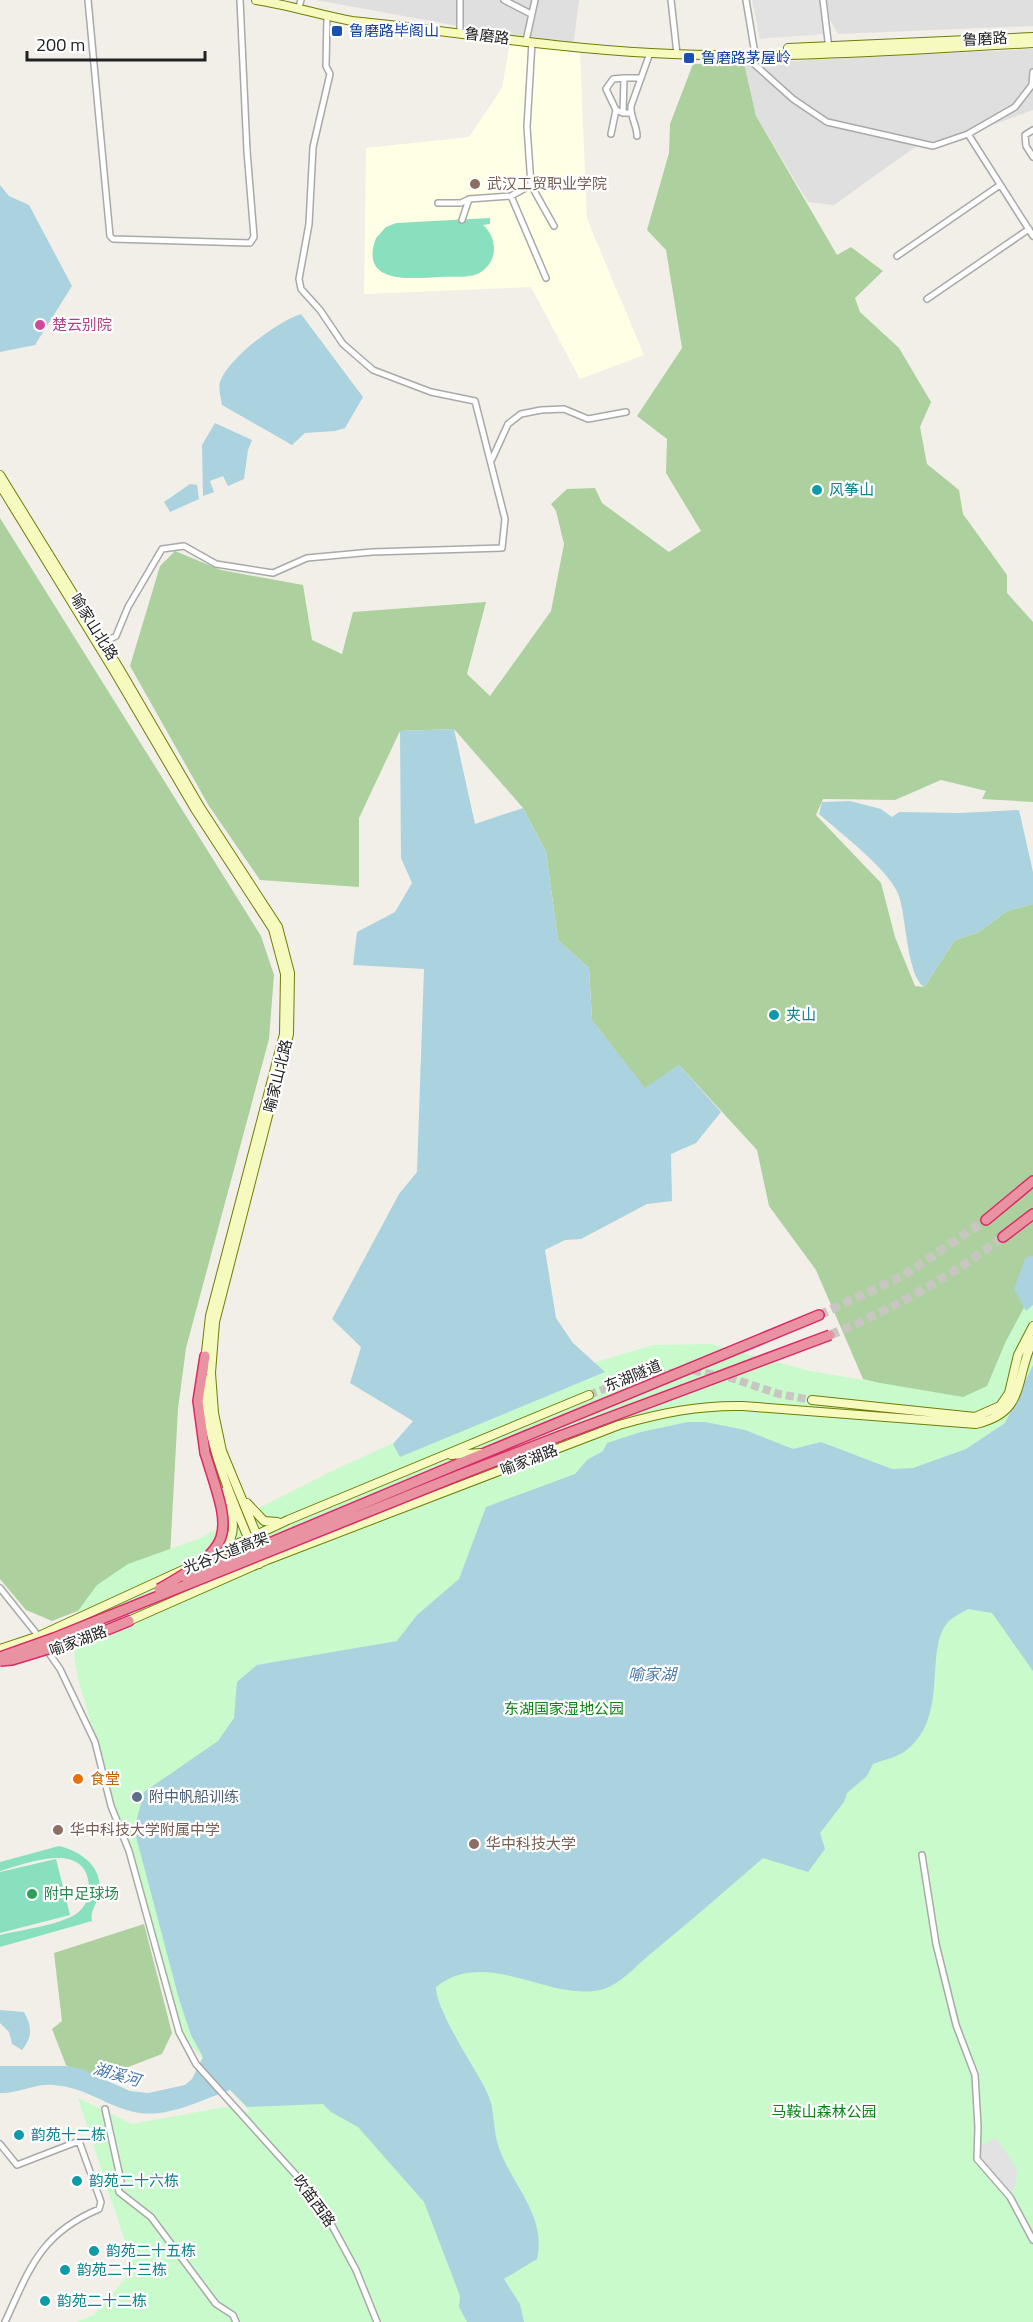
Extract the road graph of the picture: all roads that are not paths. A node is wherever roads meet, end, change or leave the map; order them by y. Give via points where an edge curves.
1 (88, 0) edge
2 (240, 0) edge
3 (256, 0) edge
4 (460, 0) edge
5 (504, 0) edge
6 (535, 0) edge
7 (671, 0) edge
8 (746, 0) edge
9 (823, 0) edge
10 (300, 4) edge
11 (531, 14) junction
12 (327, 16) junction
13 (460, 32) junction
14 (1033, 37) edge
15 (529, 41) junction
16 (1033, 43) edge
17 (829, 49) junction
18 (755, 52) junction
19 (650, 53) junction
20 (677, 54) junction
21 (721, 54) junction
22 (743, 54) junction
23 (1033, 72) edge
24 (624, 78) junction
25 (640, 78) junction
26 (616, 111) junction
27 (623, 113) junction
28 (631, 113) junction
29 (1033, 130) edge
30 (611, 134) dead end
31 (968, 134) junction
32 (637, 136) dead end
33 (1033, 157) edge
34 (531, 185) junction
35 (1000, 185) junction
36 (511, 196) junction
37 (470, 199) junction
38 (438, 203) dead end
39 (462, 220) dead end
40 (554, 226) dead end
41 (1029, 229) junction
42 (1033, 236) edge
43 (897, 256) dead end
44 (546, 278) dead end
45 (927, 299) dead end
46 (626, 412) dead end
47 (492, 459) junction
48 (0, 475) edge
49 (0, 485) edge
50 (104, 643) junction
51 (1033, 1181) edge
52 (1033, 1214) edge
53 (986, 1220) tunnel mouth
54 (1003, 1237) tunnel mouth
55 (819, 1315) tunnel mouth
56 (1033, 1326) edge
57 (830, 1335) tunnel mouth
58 (1033, 1340) edge
59 (205, 1356) junction
60 (589, 1395) tunnel mouth
61 (812, 1400) tunnel mouth
62 (486, 1453) junction
63 (443, 1456) junction
64 (506, 1457) junction
65 (224, 1467) junction
66 (460, 1469) junction
67 (465, 1484) junction
68 (288, 1520) junction
69 (253, 1536) junction
70 (217, 1554) junction
71 (263, 1562) junction
72 (0, 1588) edge
73 (159, 1589) junction
74 (129, 1621) junction
75 (39, 1636) junction
76 (0, 1649) edge
77 (48, 1653) junction
78 (0, 1659) edge
79 (922, 1855) dead end
80 (105, 2109) dead end
81 (0, 2144) edge
82 (1033, 2240) edge
83 (5, 2322) edge
84 (236, 2322) edge
85 (376, 2322) edge

1 - 2 street via 110,236 250,243 254,237
3 - 10 main road, 鲁磨路
4 - 13 street
5 - 11 street
6 - 11 street
7 - 20 street
8 - 18 street
9 - 17 street
10 - 12 main road, 鲁磨路
11 - 15 street
12 - 13 main road, 鲁磨路
12 - 47 street via 326,66 330,74 313,147 301,289 344,344 374,370 431,392 475,401
13 - 15 main road, 鲁磨路
14 - 17 main road, 鲁磨路
15 - 19 main road, 鲁磨路
15 - 34 street via 527,127
16 - 17 main road, 鲁磨路
17 - 18 main road, 鲁磨路
18 - 21 main road, 鲁磨路
18 - 22 main road, 鲁磨路
19 - 20 main road, 鲁磨路
19 - 25 street
20 - 21 main road, 鲁磨路
21 - 22 main road, 鲁磨路
22 - 31 street via 827,122 933,146
23 - 31 street via 1032,85 1014,107
24 - 25 street
24 - 26 street via 613,79 606,89
24 - 27 street
25 - 28 street
26 - 27 street
26 - 30 street
27 - 28 street
28 - 32 street
29 - 33 street via 1025,135 1026,147
31 - 35 street
34 - 36 street
34 - 40 street
35 - 41 street
35 - 43 street
36 - 37 street
36 - 44 street
37 - 38 street
37 - 39 street
41 - 42 street
41 - 45 street
46 - 47 street via 588,419 564,409 521,414 508,424
47 - 50 street via 505,519 502,548 307,558 273,573 216,564 184,546 162,549 116,636
48 - 50 main road, 喻家山北路
49 - 59 main road, 喻家山北路 via 195,809 273,929 285,974 284,1034 210,1316
50 - 65 main road, 喻家山北路 via 200,807 278,927 290,973 289,1034 215,1322 211,1394
51 - 53 highway
52 - 54 highway
55 - 62 highway, 东湖隧道
56 - 61 main road via 1018,1355 1009,1393 1000,1406 975,1417
57 - 64 highway, 东湖隧道, bridge
58 - 67 main road, 喻家湖路 via 1013,1403 991,1421 976,1424 708,1405 619,1425
59 - 65 main road, 喻家山北路 via 207,1410
59 - 73 highway, bridge via 198,1401 205,1453 222,1504 223,1536 202,1564
60 - 63 main road, 喻家湖路
62 - 63 main road
62 - 66 highway, 东湖隧道
63 - 68 main road, 喻家湖路
64 - 66 highway, 东湖隧道
64 - 67 main road
65 - 68 main road via 257,1516 270,1523
65 - 69 main road, 喻家山北路
65 - 70 main road via 234,1529 227,1546
66 - 73 highway, 光谷大道高架, bridge
66 - 78 highway, 光谷大道高架, bridge
67 - 71 main road, 喻家湖路
68 - 69 main road, 喻家湖路
69 - 70 main road, 喻家湖路
69 - 71 main road, 喻家山北路
70 - 75 main road, 喻家湖路
71 - 74 main road, 喻家湖路
72 - 75 street, 吹笛西路
73 - 78 highway, 光谷大道高架, bridge
74 - 77 main road, 喻家湖路
74 - 78 highway, bridge via 12,1660
75 - 76 main road, 喻家湖路
75 - 77 street, 吹笛西路
77 - 78 main road, 喻家湖路
77 - 85 street, 吹笛西路 via 60,1669 95,1742 175,2018 196,2064 296,2175 330,2222 356,2270
79 - 82 street via 936,1944 956,2025 975,2075 977,2159 1010,2197
80 - 84 street via 122,2181 120,2192 151,2217 216,2304 233,2315
81 - 83 street via 17,2165 80,2140 102,2202 99,2209 74,2220 39,2252

